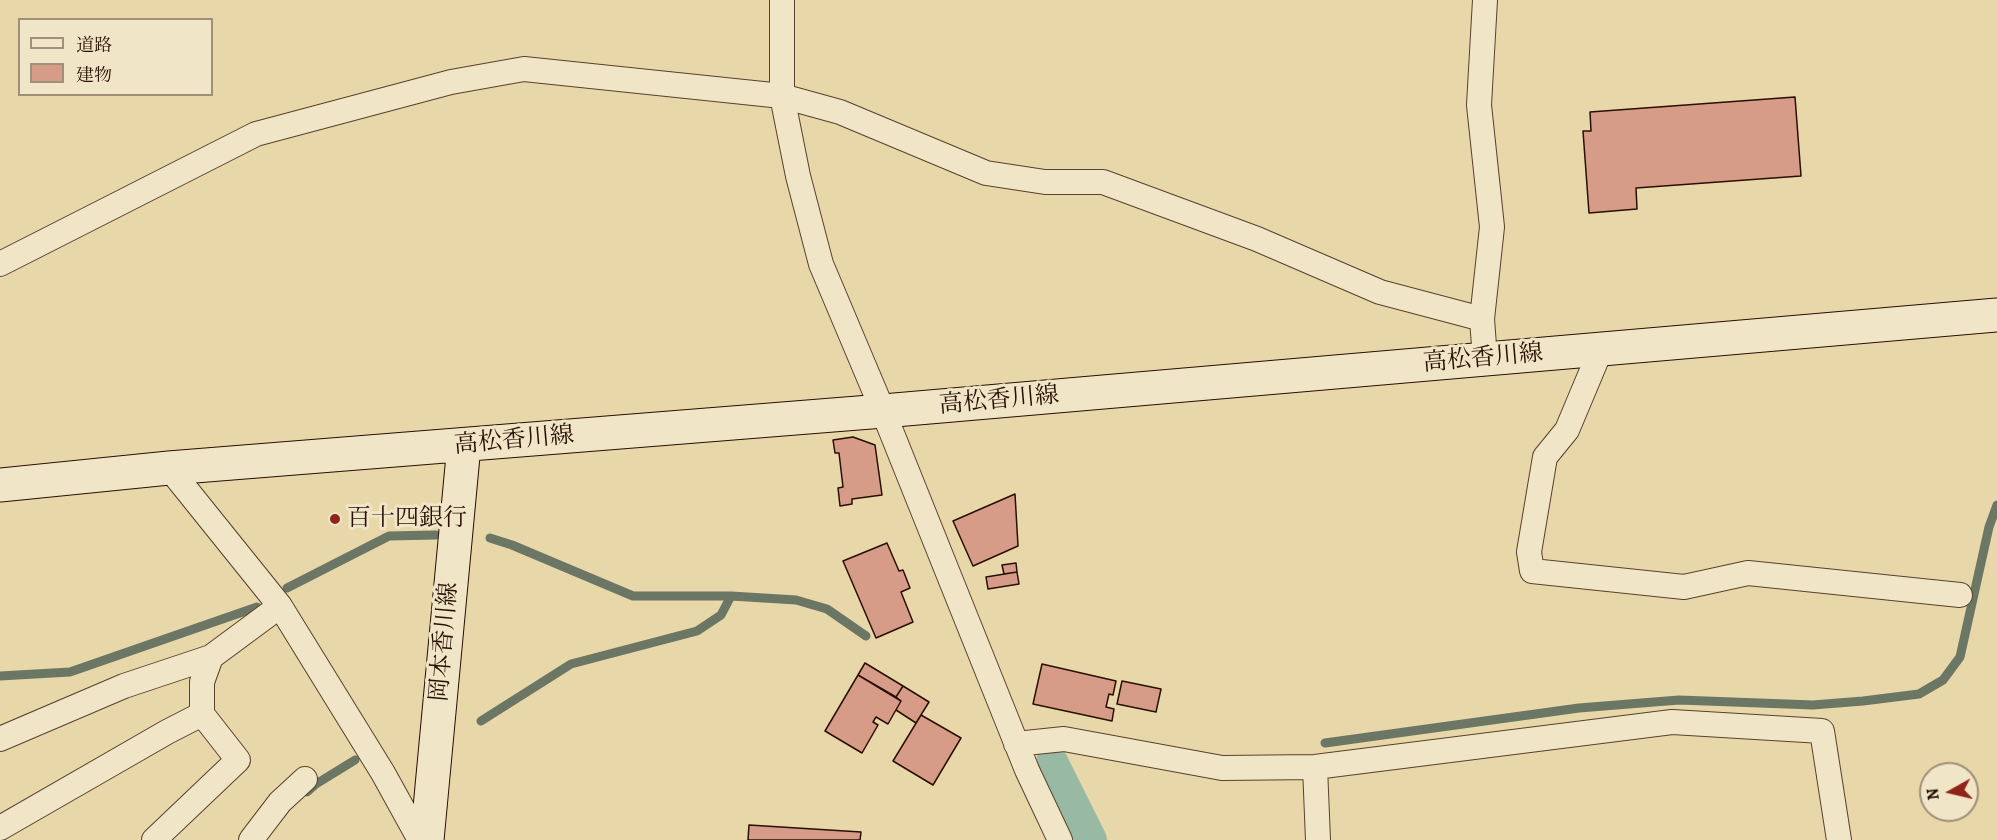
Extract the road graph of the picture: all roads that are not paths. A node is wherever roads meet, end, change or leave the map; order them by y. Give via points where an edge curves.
1 (782, 0) edge
2 (1485, 0) edge
3 (782, 96) junction
4 (0, 264) edge
5 (1997, 315) edge
6 (1482, 319) junction
7 (1601, 349) junction
8 (1485, 359) junction
9 (883, 411) junction
10 (464, 445) junction
11 (169, 468) junction
12 (0, 485) edge
13 (1960, 595) dead end
14 (280, 606) junction
15 (211, 657) junction
16 (202, 714) junction
17 (0, 739) edge
18 (1016, 744) junction
19 (1315, 767) junction
20 (305, 779) dead end
21 (0, 828) edge
22 (154, 840) edge
23 (251, 840) edge
24 (420, 840) edge
25 (427, 840) edge
26 (1060, 840) edge
27 (1318, 840) edge
28 (1839, 840) edge

1 - 3 street
2 - 6 street via 1479,105 1492,227
3 - 4 street via 524,69 451,82 256,134
3 - 6 street via 840,112 986,173 1045,182 1103,182 1257,238 1380,292
3 - 9 street via 821,264
5 - 7 main road, 高松香川線
6 - 8 street
7 - 8 main road, 高松香川線
7 - 13 street via 1566,430 1545,457 1529,552 1532,571 1684,587 1748,573
8 - 9 main road, 高松香川線
9 - 10 main road, 高松香川線
9 - 18 street
10 - 11 main road, 高松香川線
10 - 25 main road, 岡本香川線
11 - 12 main road, 高松香川線
11 - 14 street
14 - 15 street
14 - 24 street
15 - 16 street via 202,682
15 - 17 street via 124,686
16 - 21 street
16 - 22 street via 237,760
18 - 19 street via 1064,739 1222,768
18 - 26 street
19 - 27 street
19 - 28 street via 1672,722 1822,731
20 - 23 street via 280,802

